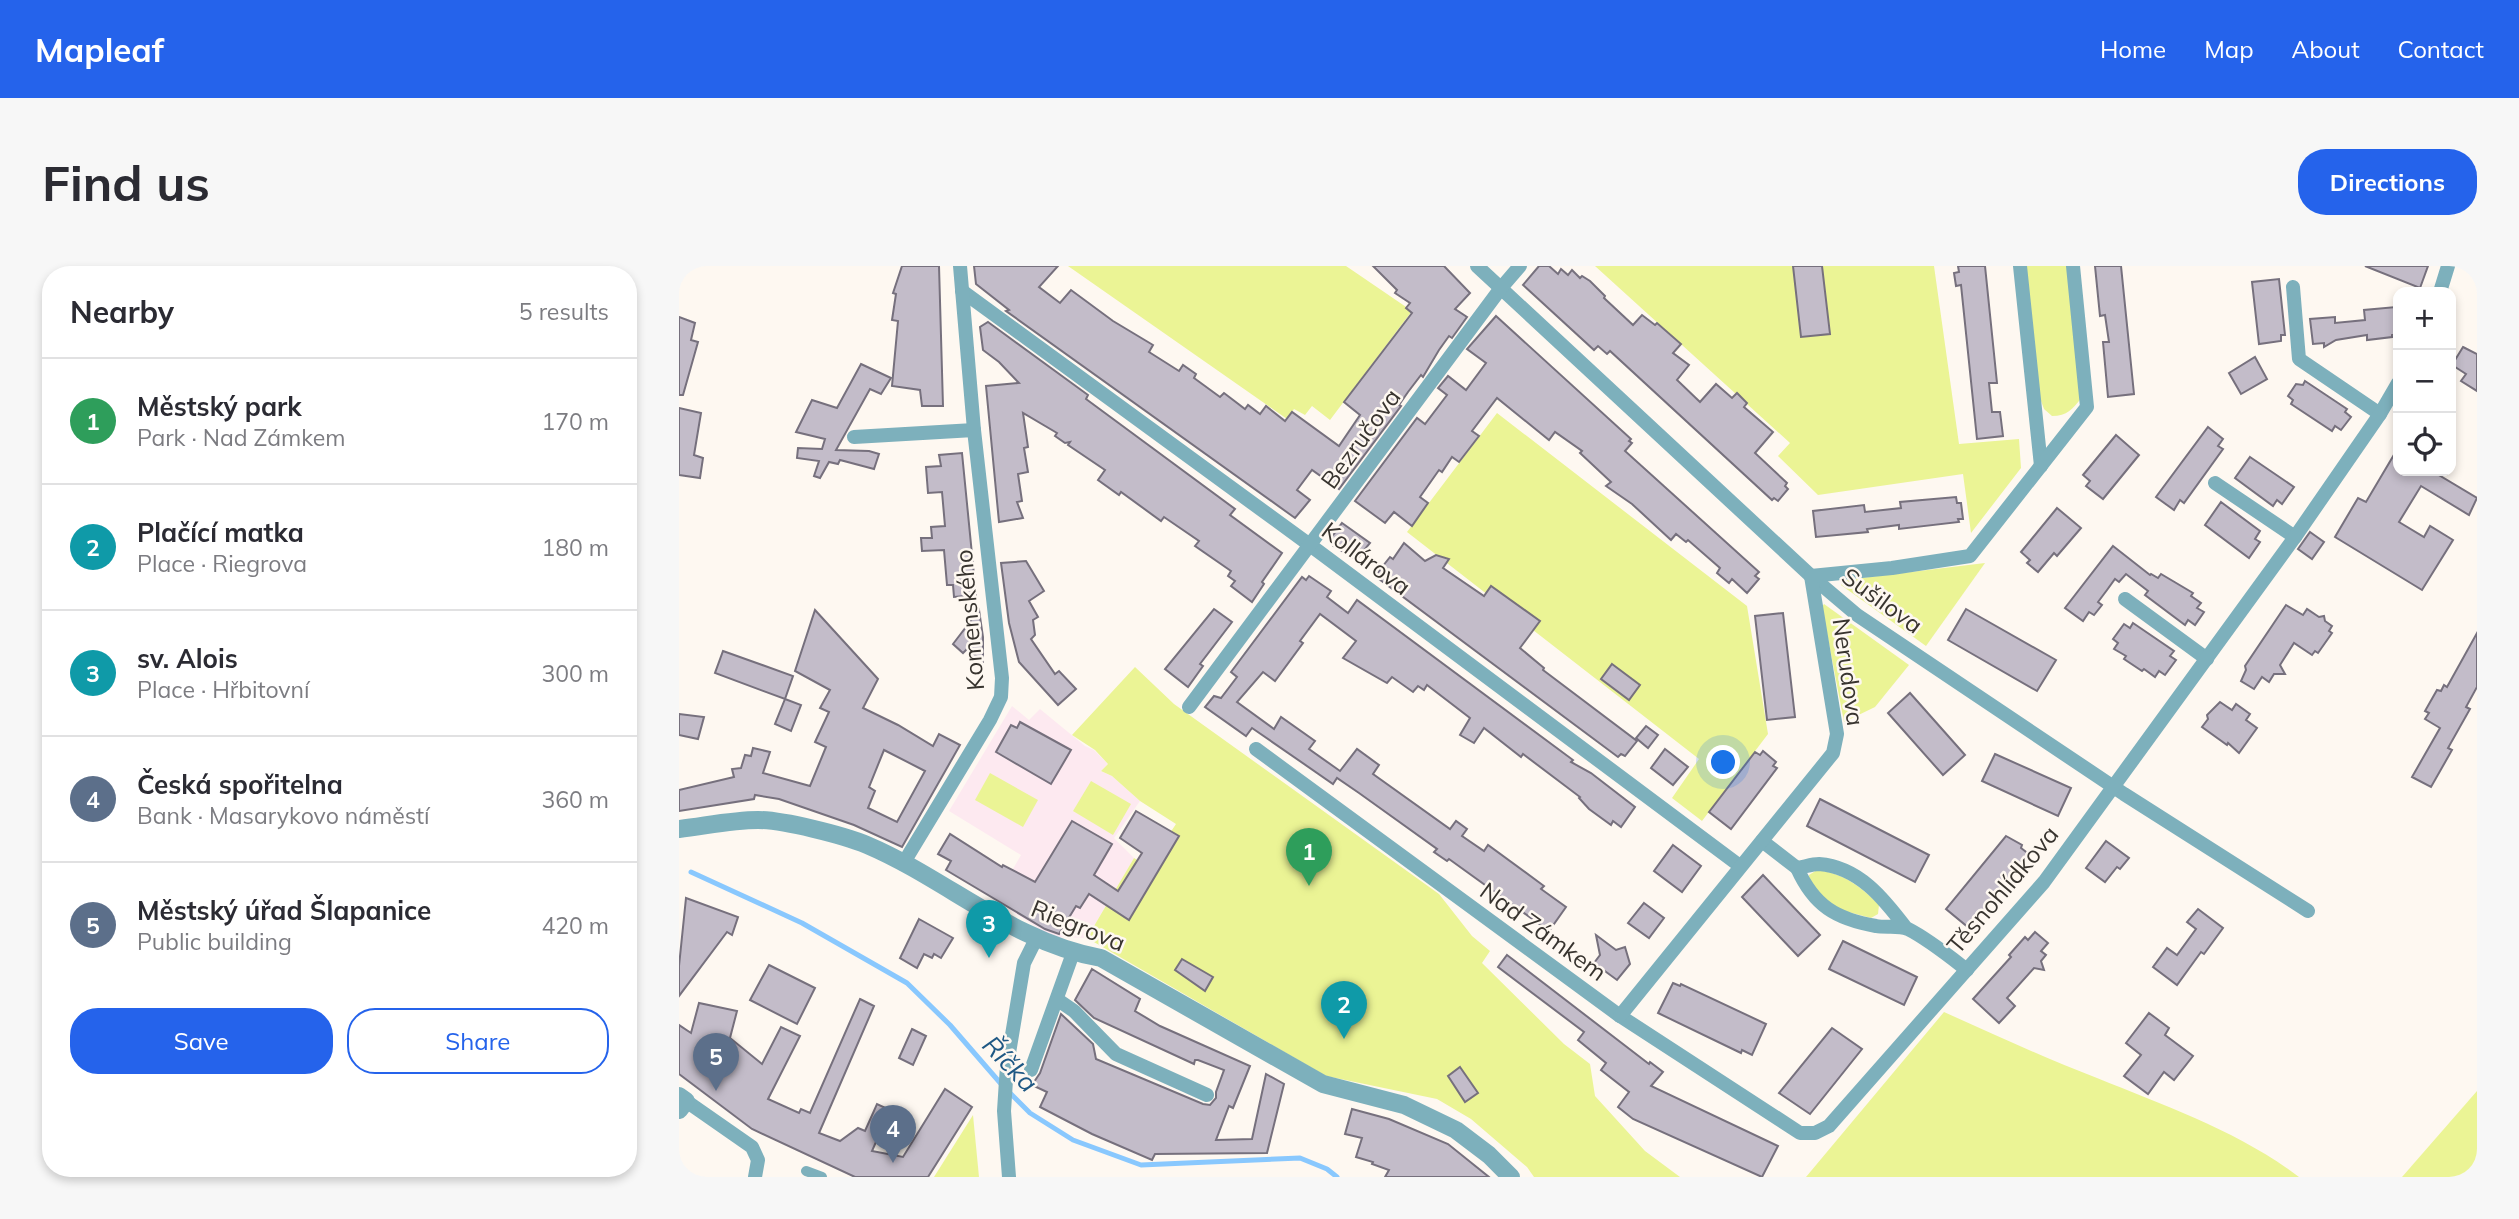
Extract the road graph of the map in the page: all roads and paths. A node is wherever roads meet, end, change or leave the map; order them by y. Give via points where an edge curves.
1 (960, 266) edge
2 (1477, 266) edge
3 (1520, 266) edge
4 (2021, 266) edge
5 (2073, 266) edge
6 (2448, 266) edge
7 (2442, 287) edge
8 (1501, 288) junction
9 (2293, 288) dead end
10 (962, 291) junction
11 (2393, 393) edge
12 (2381, 414) junction
13 (974, 430) junction
14 (854, 437) dead end
15 (2041, 466) junction
16 (2215, 483) dead end
17 (2295, 537) junction
18 (1311, 546) junction
19 (1811, 576) junction
20 (2125, 599) dead end
21 (2207, 659) junction
22 (1189, 707) dead end
23 (1256, 749) dead end
24 (2115, 787) junction
25 (679, 829) edge
26 (1762, 841) junction
27 (903, 864) junction
28 (1740, 866) junction
29 (1797, 868) junction
30 (2308, 911) dead end
31 (1906, 928) junction
32 (1036, 939) junction
33 (1073, 953) junction
34 (1967, 970) junction
35 (1058, 1000) junction
36 (1619, 1016) junction
37 (1031, 1070) dead end
38 (1207, 1095) dead end
39 (681, 1102) edge
40 (1815, 1133) joint
41 (806, 1171) dead end
42 (755, 1177) edge
43 (822, 1177) edge
44 (1009, 1177) edge
45 (1511, 1177) edge

1 - 10 street, Komenského
2 - 8 street, Sušilova
3 - 8 street, Bezručova
4 - 15 street
5 - 15 street via 2087,407
6 - 7 street
8 - 18 street, Bezručova
8 - 19 street, Sušilova
9 - 12 street via 2298,359
10 - 13 street, Komenského
10 - 18 street, Kollárova
11 - 12 street, Těsnohlídkova
12 - 17 street, Těsnohlídkova
13 - 14 street
13 - 27 street, Komenského via 1001,697
15 - 19 street via 1970,556
16 - 17 street
17 - 21 street, Těsnohlídkova
18 - 22 street, Bezručova
18 - 28 street, Kollárova
19 - 24 street, Sušilova via 1857,615
19 - 26 street, Nerudova via 1837,734 1833,753
20 - 21 street
21 - 24 street, Těsnohlídkova
23 - 36 street, Nad Zámkem
24 - 30 street, Sušilova
24 - 34 street, Těsnohlídkova via 2044,881
25 - 27 street, Riegrova via 759,820 866,845
26 - 28 street, Nerudova
26 - 29 street
27 - 32 street, Riegrova
28 - 36 street, Nerudova
29 - 31 street via 1806,888 1838,916 1877,927
29 - 31 street via 1818,864 1856,874 1886,901
31 - 34 street
32 - 33 street, Riegrova
32 - 44 street via 1024,963 1007,1065 1004,1102
33 - 35 street
33 - 45 street, Riegrova via 1101,958 1323,1084 1404,1105 1456,1130
34 - 40 street, Těsnohlídkova via 1829,1126
35 - 37 street
35 - 38 street via 1075,1011 1116,1054
36 - 40 street, Nad Zámkem via 1800,1133
39 - 42 street via 753,1147 758,1160
41 - 43 street

